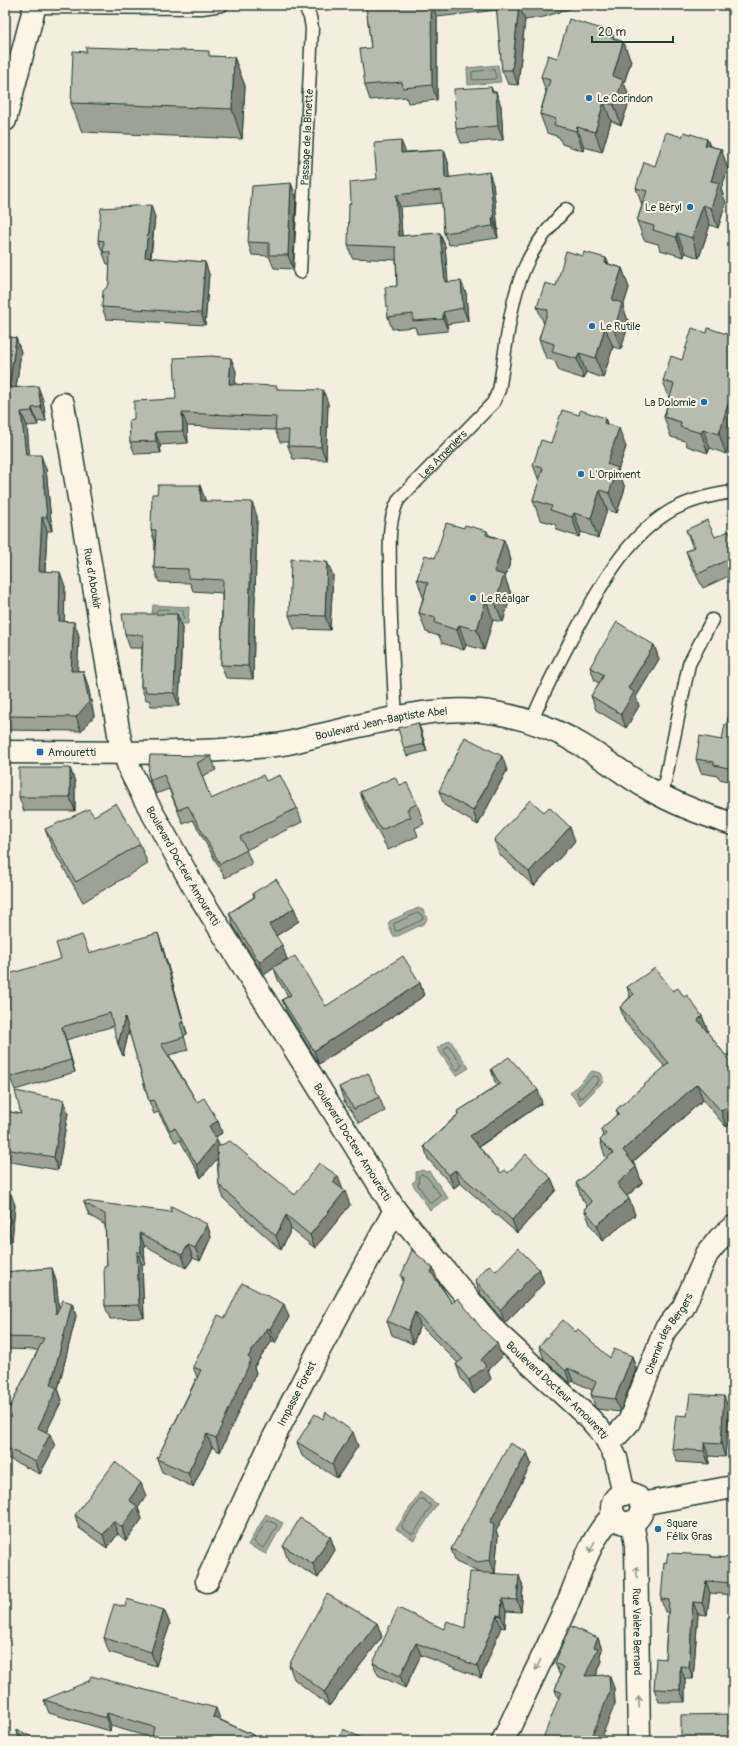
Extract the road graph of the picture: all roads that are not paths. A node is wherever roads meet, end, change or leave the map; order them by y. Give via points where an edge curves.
1 (304, 5) edge
2 (34, 6) edge
3 (215, 6) edge
4 (5, 120) edge
5 (566, 209) dead end
6 (300, 272) dead end
7 (63, 404) dead end
8 (733, 492) edge
9 (712, 620) dead end
10 (396, 718) junction
11 (531, 723) junction
12 (5, 752) edge
13 (124, 753) junction
14 (662, 796) junction
15 (733, 824) edge
16 (395, 1210) junction
17 (733, 1227) edge
18 (609, 1444) junction
19 (733, 1487) edge
20 (628, 1509) junction
21 (207, 1581) dead end
22 (502, 1741) edge
23 (639, 1741) edge

1 - 6 lane, Passage de la Binette via 312,28
2 - 3 lane
2 - 4 street
5 - 10 lane, Les Ameniers via 543,236 525,266 514,302 498,390 493,403 399,499 393,510 390,598
7 - 13 street, Rue d'Aboukir
8 - 11 lane via 701,499 665,514 634,541 593,600 545,688
9 - 14 lane via 689,664
10 - 11 street, Boulevard Jean-Baptiste Abel via 454,709 496,714
10 - 13 street, Boulevard Jean-Baptiste Abel via 278,745 229,750
11 - 14 street, Boulevard Jean-Baptiste Abel via 579,743
12 - 13 street, Boulevard Jean-Baptiste Abel
13 - 16 street, Boulevard Docteur Amouretti via 142,796 194,887
14 - 15 street, Boulevard Jean-Baptiste Abel
16 - 18 street, Boulevard Docteur Amouretti via 495,1331 590,1419
16 - 21 street, Impasse Forest via 270,1444
17 - 18 street, Chemin des Bergers via 707,1254 683,1308 665,1330 629,1422
18 - 20 street, Boulevard Docteur Amouretti via 616,1458
19 - 20 street
20 -> 22 street via 605,1523 597,1536
23 -> 20 street, Rue Valère Bernard via 636,1544

